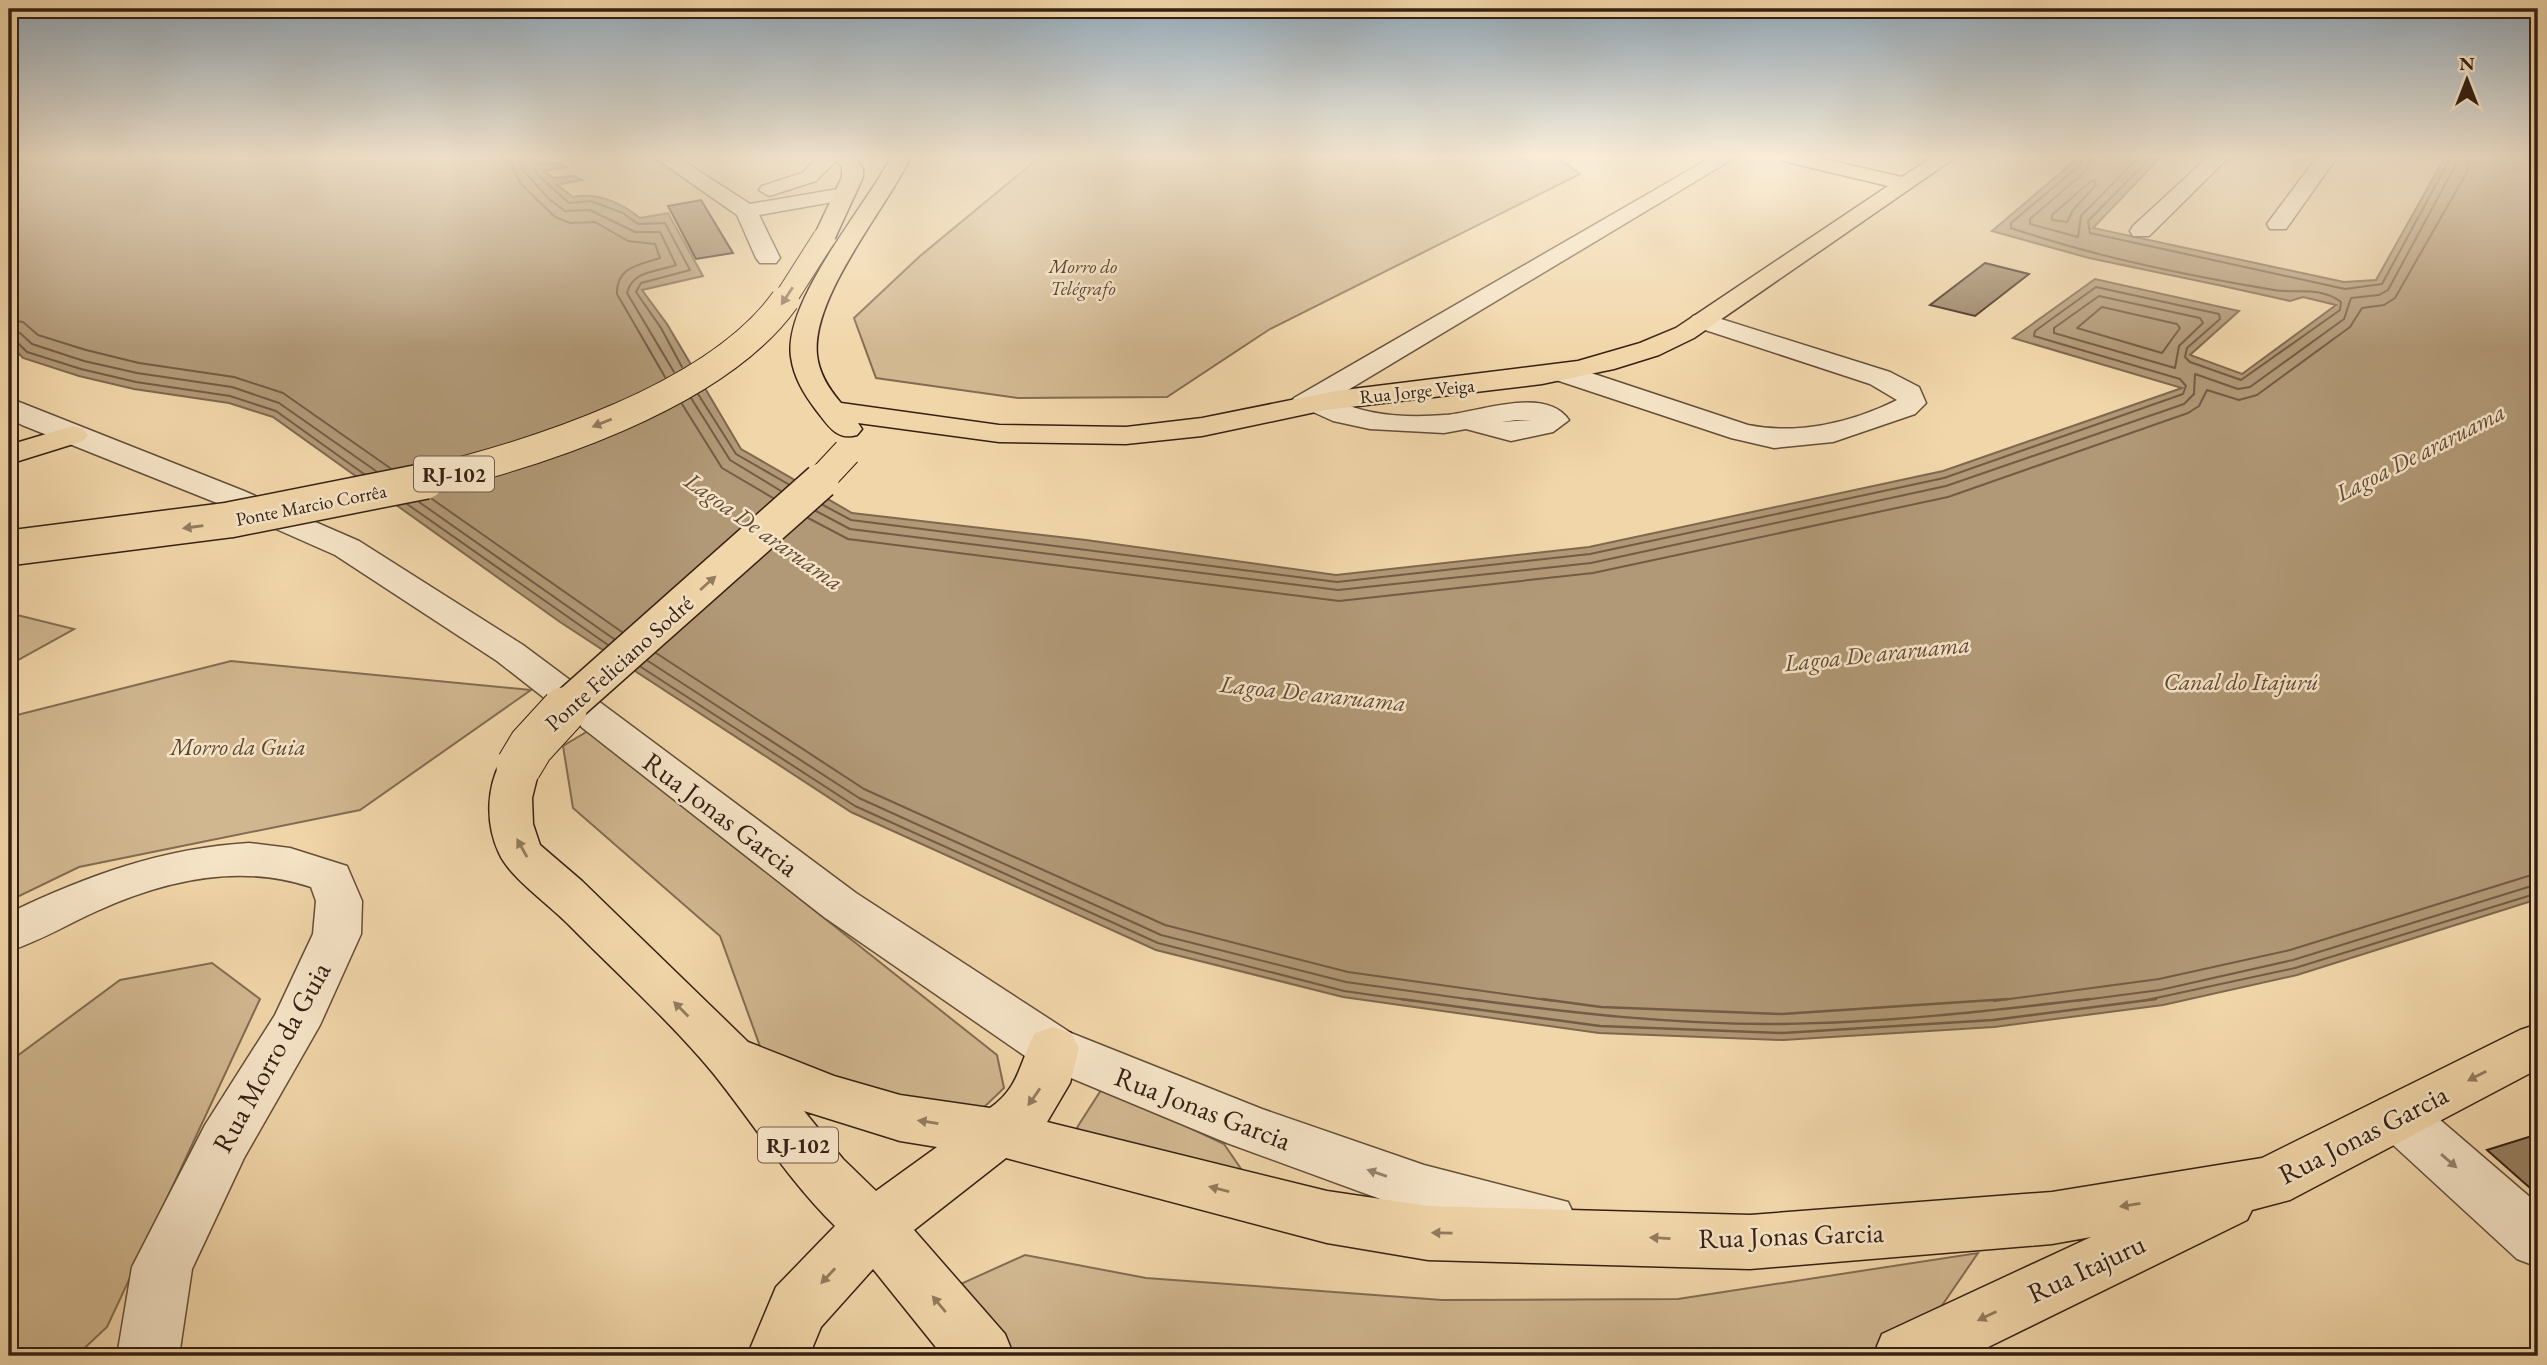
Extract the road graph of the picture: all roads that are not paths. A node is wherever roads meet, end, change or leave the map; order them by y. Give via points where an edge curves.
1 (748, 221) edge
2 (833, 221) edge
3 (866, 221) edge
4 (1619, 221) edge
5 (1850, 221) edge
6 (2151, 221) edge
7 (2280, 221) edge
8 (2278, 224) dead end
9 (2141, 230) dead end
10 (768, 258) dead end
11 (1702, 321) junction
12 (1563, 373) junction
13 (1311, 403) junction
14 (9, 407) edge
15 (831, 410) junction
16 (1466, 419) dead end
17 (961, 428) junction
18 (73, 435) junction
19 (848, 450) junction
20 (9, 455) edge
21 (9, 548) edge
22 (9, 933) edge
23 (2538, 1045) edge
24 (1053, 1048) junction
25 (730, 1057) junction
26 (2398, 1116) junction
27 (995, 1132) junction
28 (2270, 1182) junction
29 (874, 1226) junction
30 (1608, 1236) junction
31 (2538, 1240) edge
32 (148, 1356) edge
33 (778, 1356) edge
34 (983, 1356) edge
35 (1903, 1356) edge

1 - 10 street
2 -> 21 main road, Ponte Marcio Corrêa / RJ-102, bridge via 765,324 719,362 663,395 550,444 439,478 265,516
3 - 15 main road via 823,287 805,330 802,355 811,383
4 - 13 street
5 - 11 main road, Rua Jorge Veiga
6 - 9 street
7 - 8 street
11 - 12 main road, Rua Jorge Veiga via 1649,352
11 - 12 street via 1880,378 1909,393 1912,402 1849,429 1787,440 1741,432
12 - 13 main road, Rua Jorge Veiga
13 - 16 street via 1358,418 1447,424
13 - 17 main road, Rua Jorge Veiga via 1203,427 1136,435
14 - 18 street, Rua Jonas Garcia
15 - 17 main road, Rua Jorge Veiga
15 - 19 main road via 850,437
17 - 19 main road via 896,436
18 - 20 main road
18 - 24 street, Rua Jonas Garcia via 347,548 510,653 840,905
25 -> 19 main road, Ponte Feliciano Sodré / RJ-102, bridge via 566,892 521,853 511,824 511,798 519,766 565,708 819,483
22 - 32 street, Rua Morro da Guia via 104,890 176,866 225,859 273,859 305,865 331,877 339,901 337,934 295,1025 224,1142 162,1267
23 -> 26 main road, Rua Jonas Garcia
24 -> 27 main road via 1044,1083 1022,1115
30 -> 24 street, Rua Jonas Garcia via 1424,1190 1246,1127
27 -> 25 main road via 900,1118 825,1096
25 - 29 main road, RJ-102 via 823,1177
26 - 28 main road, Rua Jonas Garcia
26 -> 31 street
27 - 29 main road
30 -> 27 main road via 1428,1233 1327,1217
28 -> 30 main road, Rua Jonas Garcia via 2052,1218 1911,1230 1750,1242
28 -> 35 main road, Rua Itajuru
29 -> 33 main road via 798,1308
34 -> 29 main road, RJ-102

